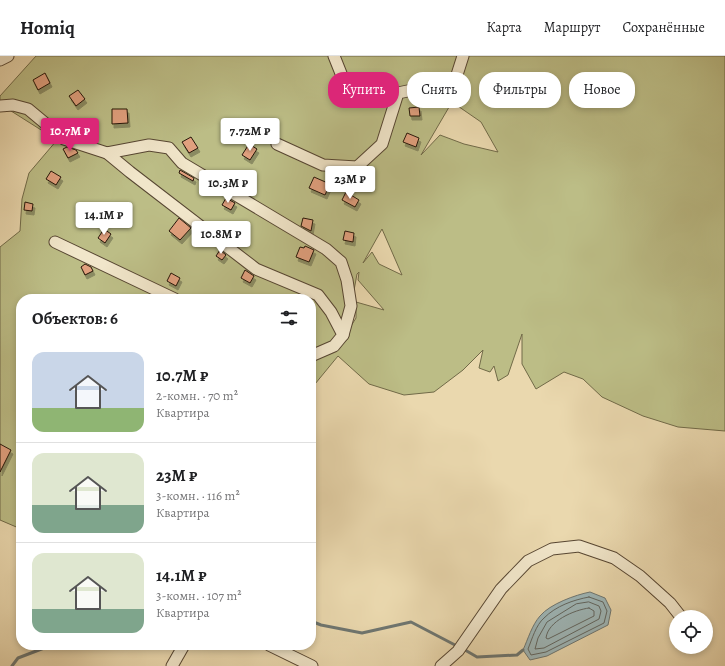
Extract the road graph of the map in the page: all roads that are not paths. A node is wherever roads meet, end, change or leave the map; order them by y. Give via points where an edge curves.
1 (8, 56) edge
2 (334, 56) edge
3 (463, 56) edge
4 (0, 60) edge
5 (340, 72) edge
6 (0, 106) edge
7 (277, 144) dead end
8 (107, 153) junction
9 (55, 242) dead end
10 (164, 294) edge
11 (316, 294) edge
12 (316, 294) edge
13 (342, 335) junction
14 (316, 354) edge
15 (676, 610) edge
16 (181, 650) edge
17 (279, 650) edge
18 (172, 666) edge
19 (312, 666) edge
20 (441, 666) edge

1 - 4 street
2 - 5 street
3 - 7 street via 455,81 398,93 382,144 357,167 323,165
6 - 8 street via 13,105 28,109 64,139
8 - 11 street via 256,269
8 - 13 street via 149,145 169,148 182,163 326,248 341,262 347,280 351,306
9 - 10 street
12 - 13 street via 331,312
13 - 14 street via 334,346
15 - 20 street via 646,582 614,558 579,546 552,549 528,561 517,572 501,589 458,651
16 - 18 street
17 - 19 street

